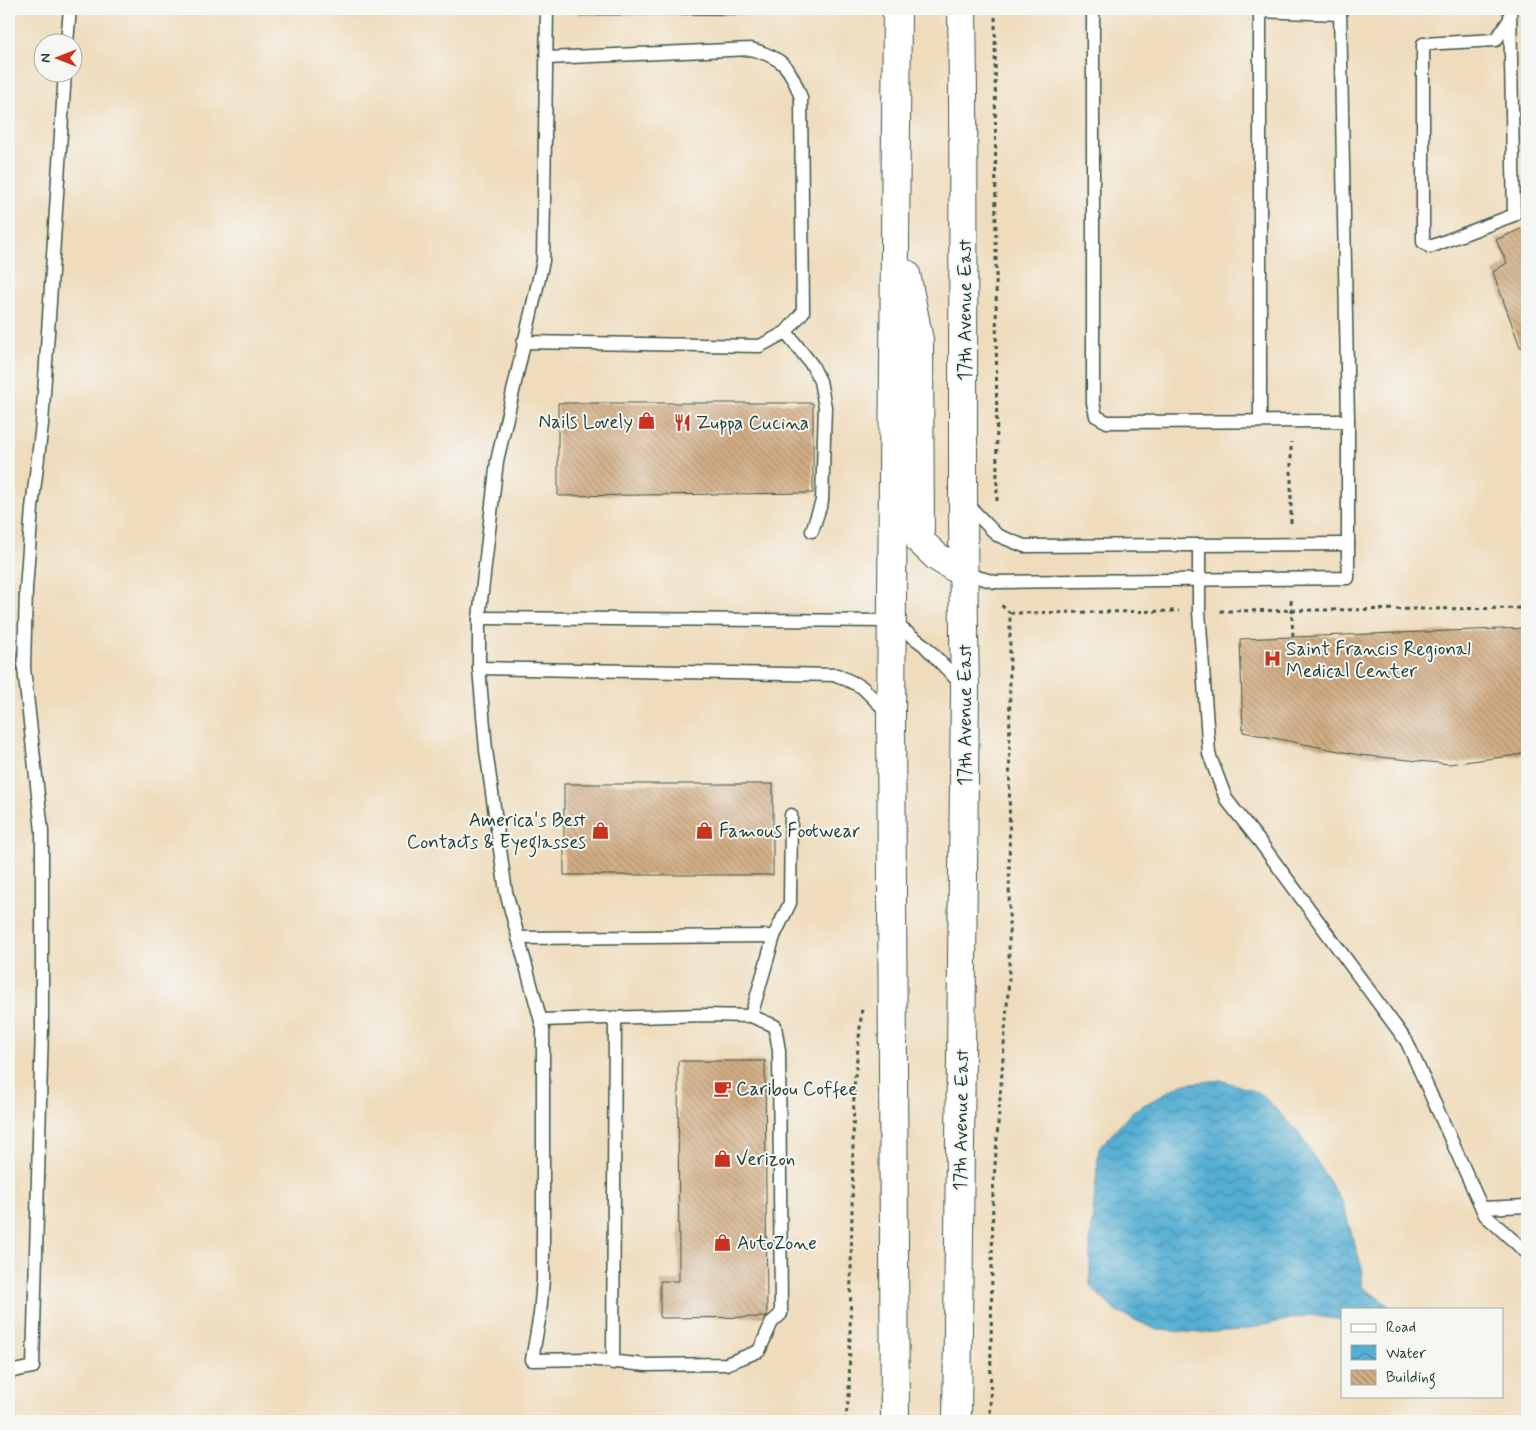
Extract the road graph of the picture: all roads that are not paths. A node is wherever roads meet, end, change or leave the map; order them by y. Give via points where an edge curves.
1 (70, 9) edge
2 (547, 9) edge
3 (896, 9) edge
4 (962, 9) edge
5 (1093, 9) edge
6 (1260, 10) edge
7 (1340, 11) edge
8 (1510, 14) edge
9 (68, 32) edge
10 (546, 58) junction
11 (64, 82) edge
12 (894, 216) junction
13 (786, 332) junction
14 (523, 342) junction
15 (1260, 421) junction
16 (1348, 421) junction
17 (962, 500) junction
18 (812, 531) dead end
19 (1348, 544) junction
20 (1199, 545) junction
21 (962, 573) junction
22 (1199, 581) junction
23 (480, 618) junction
24 (891, 621) junction
25 (480, 668) junction
26 (965, 688) junction
27 (891, 716) junction
28 (791, 815) dead end
29 (774, 936) junction
30 (518, 938) junction
31 (751, 1016) junction
32 (615, 1018) junction
33 (541, 1020) junction
34 (1527, 1206) edge
35 (1482, 1208) junction
36 (1527, 1253) edge
37 (613, 1363) junction
38 (9, 1372) edge
39 (895, 1421) edge
40 (957, 1421) edge

1 - 9 lane
2 - 10 lane
3 - 12 street
4 - 17 street, 17th Avenue East
5 - 15 lane via 1093,403 1096,416 1107,422
6 - 7 lane
6 - 15 lane
7 - 16 lane
8 - 8 lane via 1496,40 1423,44 1423,242 1430,247 1514,215
10 - 13 lane via 751,49 774,55 793,74 801,98 803,312
10 - 14 lane via 543,261
11 - 38 lane via 42,424 26,590 24,668 42,831 42,1026 33,1366
12 - 21 street via 919,340 920,541
12 - 24 street
13 - 14 lane via 760,346
13 - 18 lane via 812,365 820,381 824,407 822,501
14 - 23 lane via 497,461
15 - 16 lane
16 - 19 lane
17 - 20 lane via 997,535 1024,546
17 - 21 street, 17th Avenue East
19 - 20 lane
19 - 22 lane via 1348,578
20 - 22 lane
21 - 22 lane via 995,582
21 - 26 street, 17th Avenue East
22 - 35 lane via 1209,754 1226,799 1407,1042
23 - 24 lane
23 - 25 lane
24 - 26 lane via 924,645
24 - 27 street
25 - 27 lane via 837,675 862,687
25 - 30 lane via 486,750 504,882
26 - 40 street, 17th Avenue East
27 - 39 street
28 - 29 lane via 790,903
29 - 30 lane
29 - 31 lane
30 - 33 lane
31 - 32 lane
31 - 37 lane via 774,1026 779,1051 781,1314 772,1322 759,1351 726,1364
32 - 33 lane
32 - 37 lane
33 - 37 lane via 543,1279 532,1360 588,1359
34 - 35 lane
35 - 36 lane via 1485,1215

